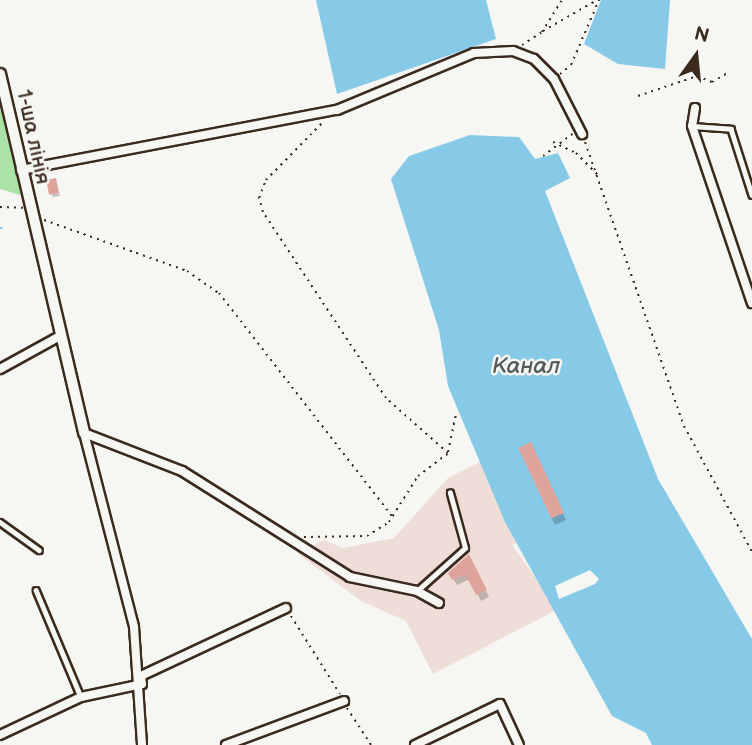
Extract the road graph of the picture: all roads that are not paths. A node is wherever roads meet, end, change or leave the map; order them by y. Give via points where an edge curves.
1 (0, 74) edge
2 (695, 108) dead end
3 (692, 126) junction
4 (581, 132) road end
5 (21, 170) junction
6 (752, 195) edge
7 (752, 303) edge
8 (58, 337) junction
9 (0, 369) edge
10 (84, 433) junction
11 (450, 493) dead end
12 (0, 522) edge
13 (39, 550) dead end
14 (36, 590) dead end
15 (417, 590) junction
16 (439, 603) dead end
17 (286, 608) road end
18 (141, 680) junction
19 (81, 696) junction
20 (344, 701) road end
21 (0, 735) edge
22 (142, 745) edge
23 (226, 745) edge
24 (415, 745) edge
25 (519, 745) edge

1 - 5 street, 1-ша лінія
2 - 3 street
3 - 6 lane via 732,129
3 - 7 street
4 - 5 street via 554,79 534,59 513,51 474,53 337,110
5 - 8 street, 1-ша лінія
8 - 9 street
8 - 10 street, 1-ша лінія
10 - 15 street via 182,471 350,578
10 - 18 street via 124,579
11 - 15 lane via 465,548
12 - 13 lane
14 - 19 lane
15 - 16 street
17 - 18 street
18 - 19 street
18 - 22 street
19 - 21 street
20 - 23 street
24 - 25 street via 500,704

